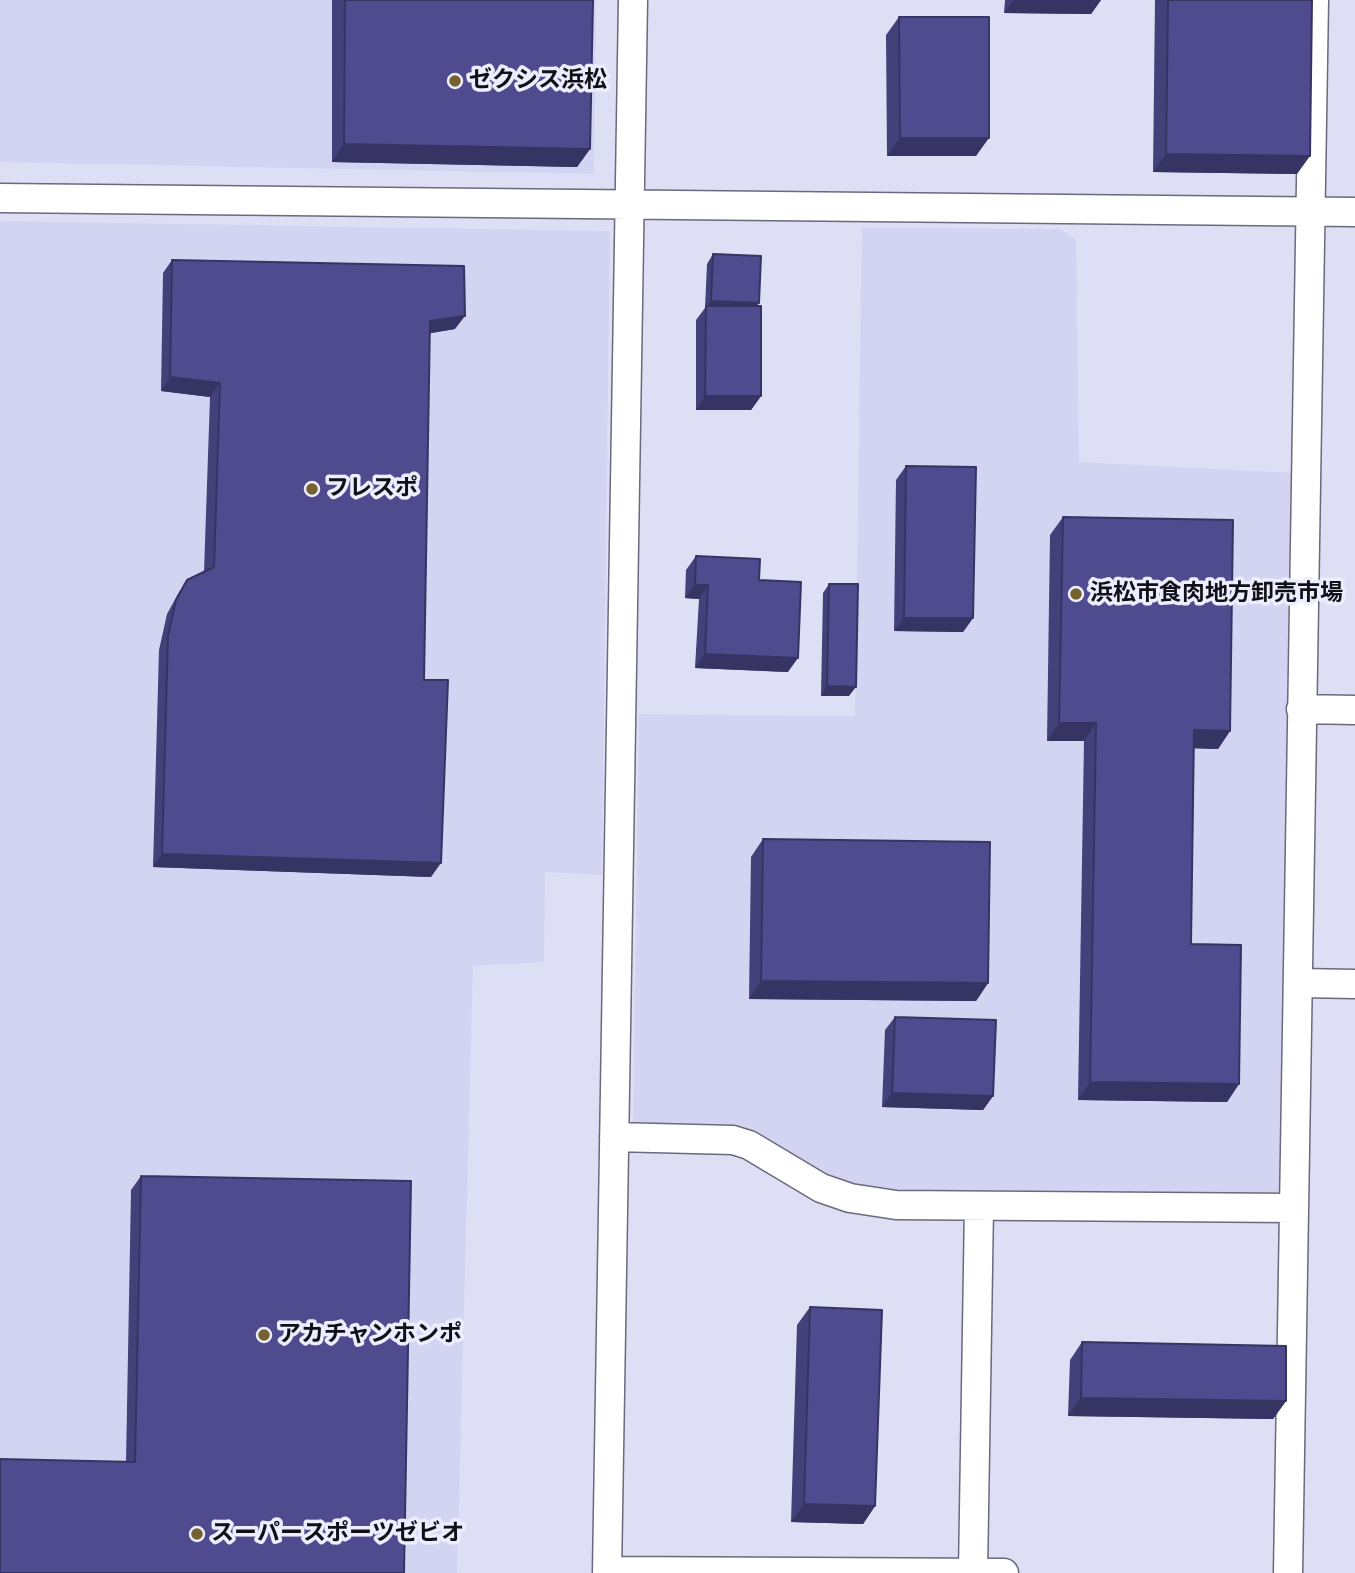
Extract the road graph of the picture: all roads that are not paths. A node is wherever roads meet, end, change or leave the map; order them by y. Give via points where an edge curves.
1 (633, 0) edge
2 (1314, 0) edge
3 (0, 198) edge
4 (630, 205) junction
5 (1309, 211) junction
6 (1355, 212) edge
7 (1301, 709) junction
8 (1355, 710) edge
9 (1300, 983) junction
10 (1355, 984) edge
11 (614, 1137) junction
12 (979, 1207) junction
13 (1293, 1208) junction
14 (608, 1572) edge
15 (973, 1572) edge
16 (1004, 1573) edge
17 (1288, 1573) edge

1 - 4 street
2 - 5 street
3 - 4 street
4 - 5 street
4 - 11 street
5 - 6 street
5 - 7 street
7 - 8 street
7 - 9 street
9 - 10 street
9 - 13 street
11 - 12 street via 733,1140 821,1188 850,1198 896,1205
11 - 14 street
12 - 13 street
12 - 15 street
13 - 17 street
14 - 15 street
15 - 16 street

